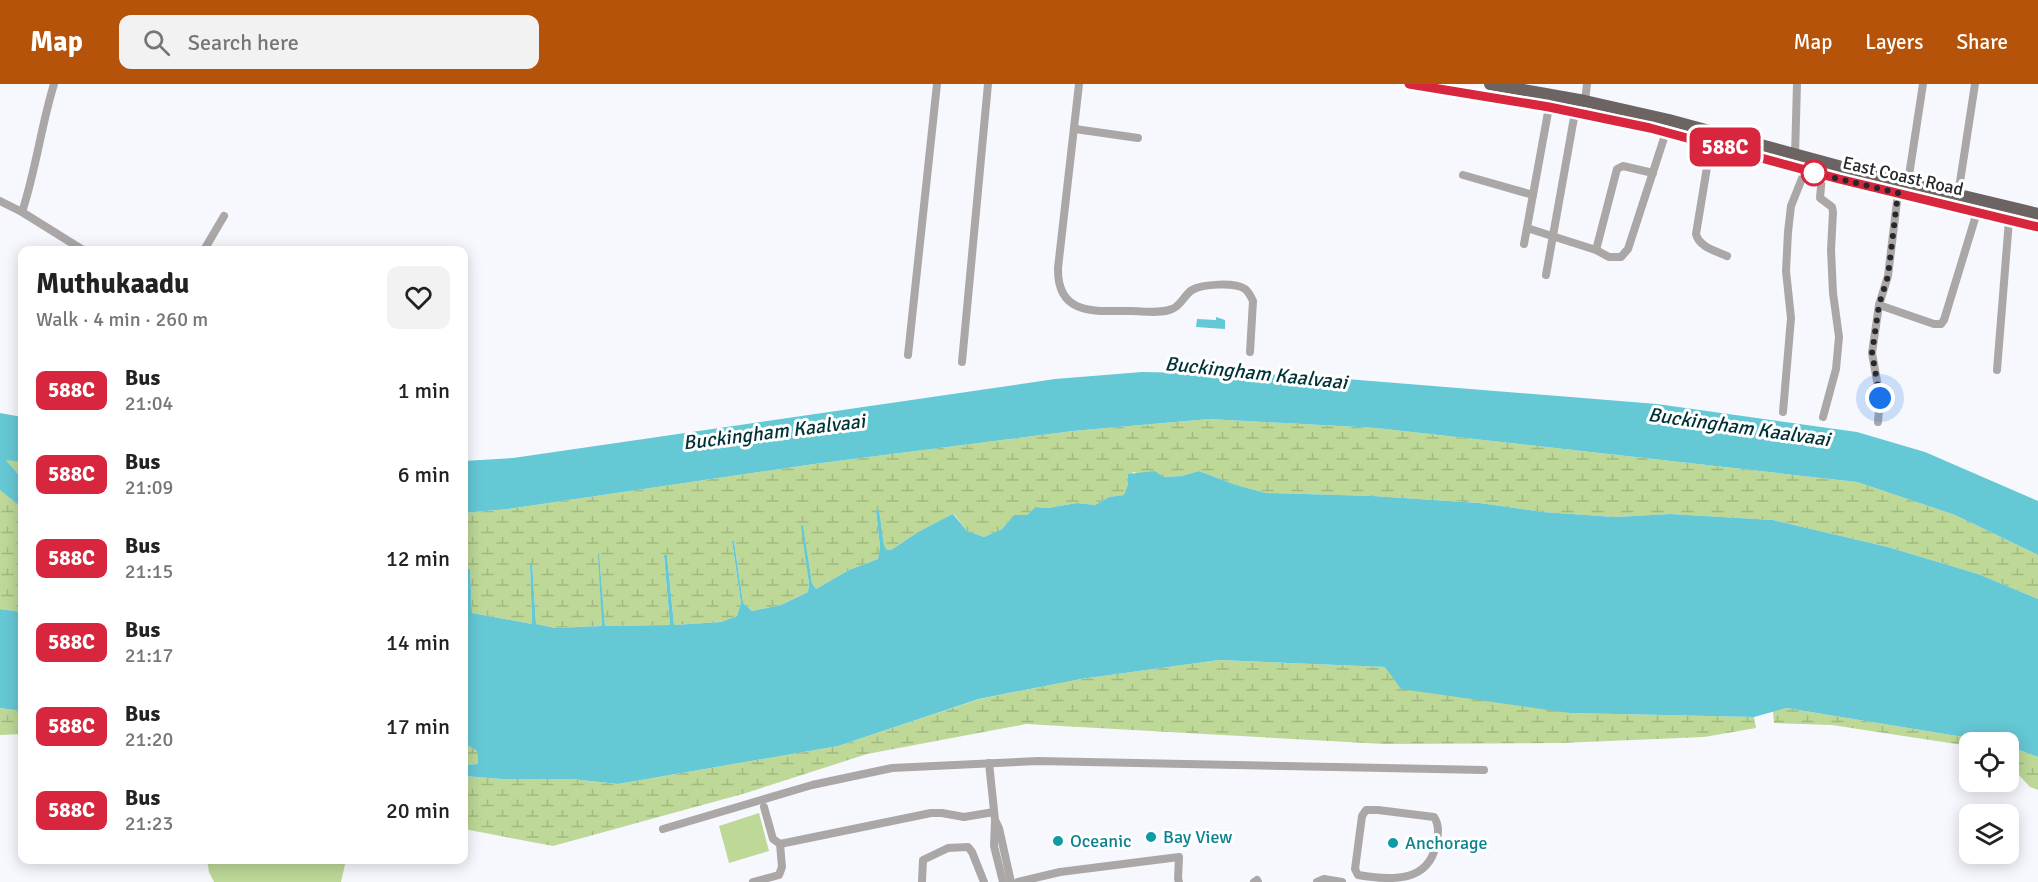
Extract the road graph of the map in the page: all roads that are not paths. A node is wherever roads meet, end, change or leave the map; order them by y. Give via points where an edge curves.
1 (54, 84) edge
2 (938, 84) edge
3 (988, 84) edge
4 (1079, 84) edge
5 (1409, 84) edge
6 (1490, 84) edge
7 (1587, 84) edge
8 (1797, 84) edge
9 (1923, 84) edge
10 (1975, 84) edge
11 (1549, 95) edge
12 (1585, 101) junction
13 (1575, 112) junction
14 (1075, 129) junction
15 (1666, 132) junction
16 (1138, 138) dead end
17 (1711, 144) junction
18 (1798, 164) junction
19 (1653, 173) junction
20 (1822, 175) junction
21 (1463, 176) dead end
22 (1908, 182) junction
23 (1898, 193) junction
24 (1533, 195) junction
25 (1958, 195) junction
26 (0, 201) edge
27 (22, 212) junction
28 (1977, 212) junction
29 (2038, 214) edge
30 (224, 216) dead end
31 (2009, 220) junction
32 (2038, 227) edge
33 (1527, 228) junction
34 (1552, 236) junction
35 (1524, 244) dead end
36 (77, 246) edge
37 (206, 246) edge
38 (1596, 250) junction
39 (1727, 256) dead end
40 (1546, 275) dead end
41 (1879, 305) junction
42 (1250, 352) dead end
43 (908, 355) dead end
44 (962, 362) dead end
45 (1997, 370) dead end
46 (1784, 412) dead end
47 (1823, 417) dead end
48 (1878, 422) dead end
49 (989, 763) junction
50 (1484, 770) dead end
51 (764, 807) dead end
52 (994, 816) junction
53 (663, 829) dead end
54 (780, 844) junction
55 (1382, 880) edge
56 (1416, 880) edge
57 (753, 882) edge
58 (922, 882) edge
59 (984, 882) edge
60 (1003, 882) edge
61 (1011, 882) edge
62 (1018, 882) edge
63 (1179, 882) edge
64 (1317, 882) edge
65 (1342, 882) edge

1 - 27 street
2 - 43 street
3 - 44 street
4 - 14 street
5 - 11 main road, East Coast Road
6 - 11 main road, East Coast Road
7 - 12 street
8 - 18 street
9 - 22 street
10 - 25 street
11 - 12 main road, East Coast Road
11 - 13 main road, East Coast Road
11 - 24 street
12 - 18 main road, East Coast Road via 1669,120
13 - 15 main road, East Coast Road
13 - 34 street
14 - 16 street
14 - 42 street via 1058,268 1059,289 1064,297 1097,311 1166,311 1199,287 1240,287 1253,301
15 - 17 main road, East Coast Road
15 - 19 street
17 - 18 main road, East Coast Road
17 - 39 street via 1696,234 1702,244
18 - 20 main road, East Coast Road
18 - 22 main road, East Coast Road via 1842,167
18 - 46 street via 1788,232 1786,271 1791,318
19 - 38 street via 1626,253 1616,258
19 - 38 street via 1623,166 1617,169
20 - 23 main road, East Coast Road
20 - 47 street via 1820,198 1833,212 1831,261 1839,337 1836,369
21 - 24 street
22 - 25 main road, East Coast Road
23 - 28 main road, East Coast Road
23 - 41 street via 1888,276
24 - 33 street
25 - 29 main road, East Coast Road
26 - 27 street
27 - 36 street
28 - 31 main road, East Coast Road
28 - 41 street via 1941,324
30 - 37 street
31 - 32 main road, East Coast Road
31 - 45 street
33 - 34 street
33 - 35 street
34 - 38 street
34 - 40 street
41 - 48 street via 1872,353 1880,398
49 - 50 street
49 - 52 street
49 - 53 street via 892,768 812,785
51 - 54 street via 773,839
52 - 54 street via 964,818 931,813
52 - 60 street via 994,846
52 - 61 street
54 - 57 street via 779,875
55 - 56 street
55 - 56 street via 1358,875 1355,869 1366,810 1434,817 1438,822 1429,868
58 - 59 street via 923,860 948,848 968,847
62 - 63 street via 1060,872 1179,857
64 - 65 street

